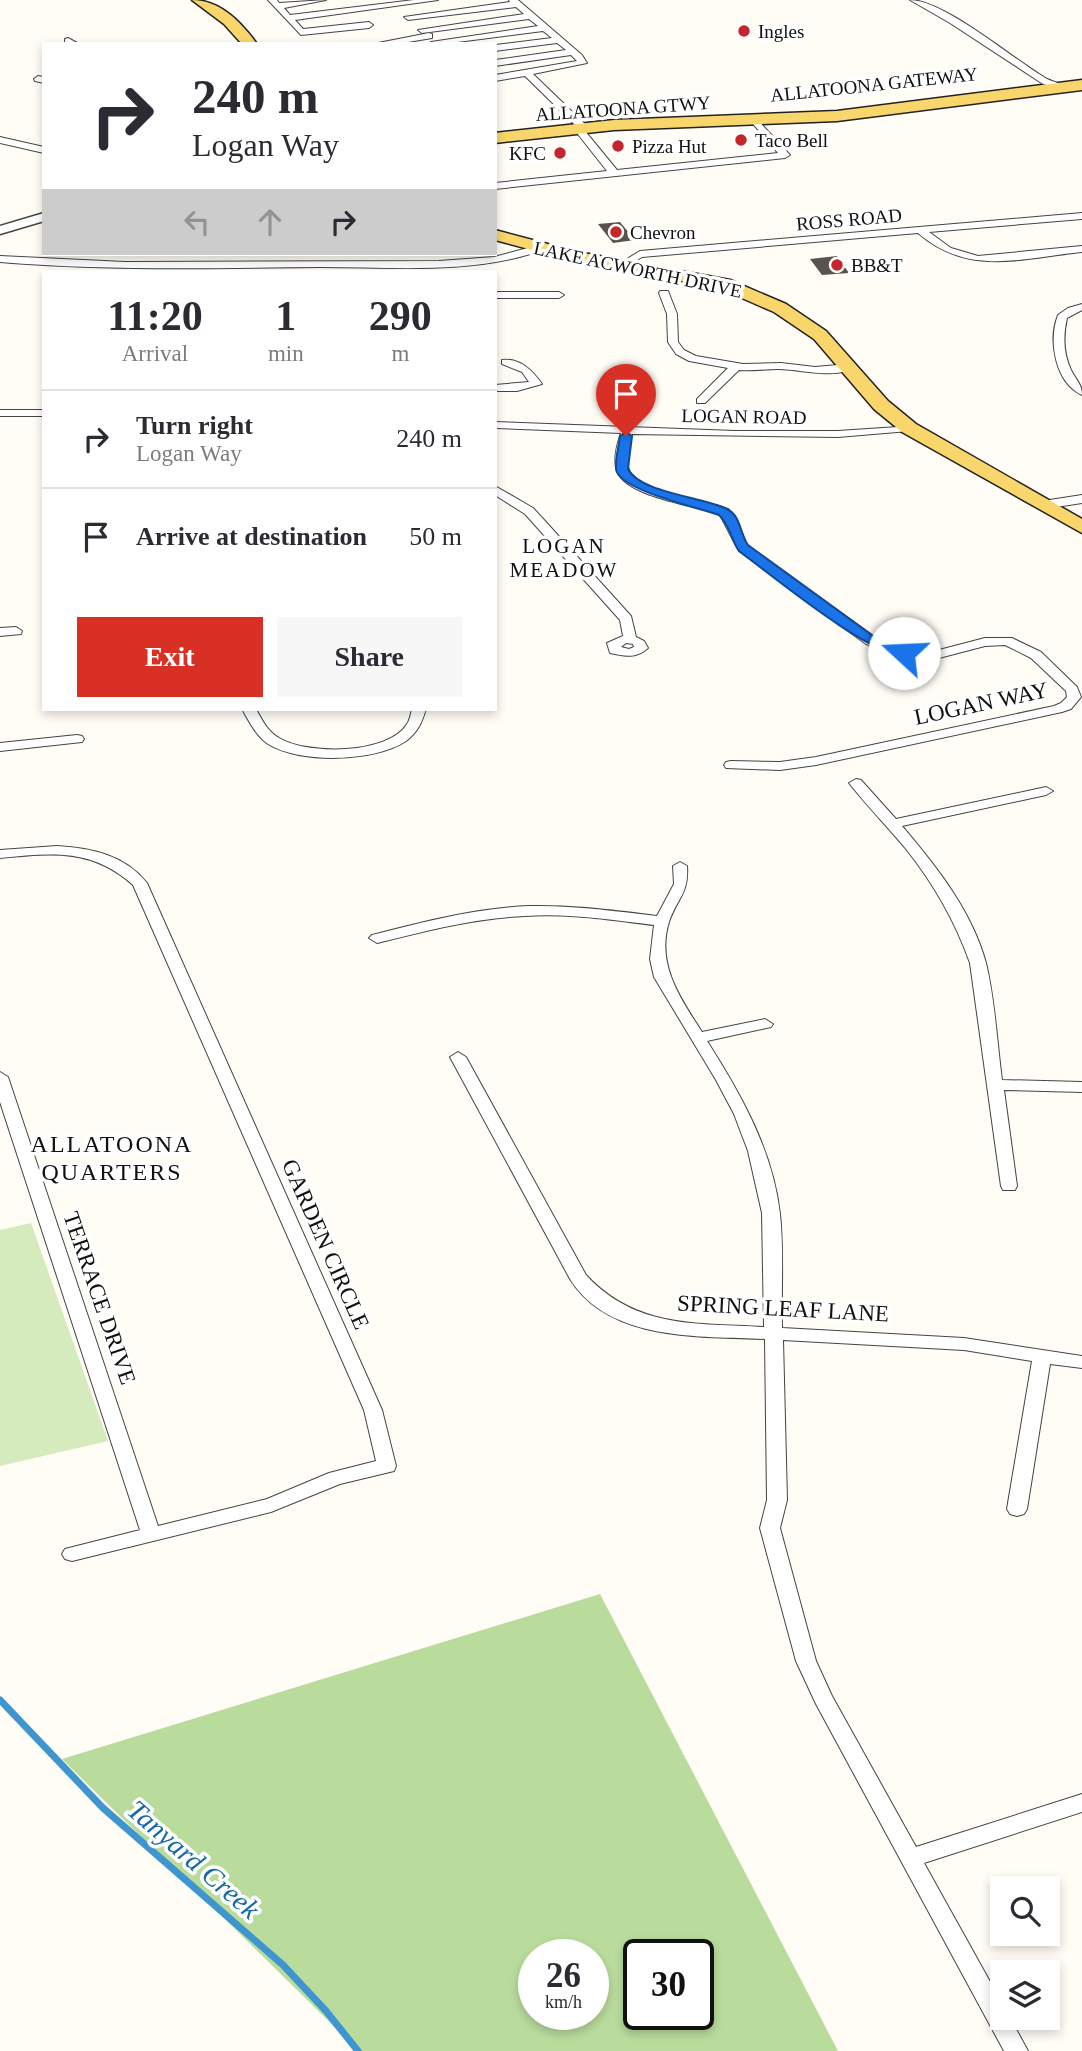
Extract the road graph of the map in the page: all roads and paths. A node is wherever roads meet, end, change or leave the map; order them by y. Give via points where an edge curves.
1 (199, 0) edge
2 (212, 0) edge
3 (322, 0) edge
4 (434, 0) edge
5 (914, 0) edge
6 (514, 2) edge
7 (274, 3) edge
8 (395, 5) junction
9 (354, 10) junction
10 (530, 16) junction
11 (408, 17) junction
12 (289, 19) junction
13 (544, 28) junction
14 (431, 38) edge
15 (558, 40) junction
16 (248, 42) edge
17 (260, 42) edge
18 (395, 42) edge
19 (497, 48) edge
20 (573, 52) junction
21 (497, 63) edge
22 (527, 73) junction
23 (1082, 77) edge
24 (497, 78) edge
25 (1046, 82) junction
26 (1064, 83) junction
27 (1082, 85) edge
28 (753, 118) junction
29 (581, 128) junction
30 (497, 138) edge
31 (0, 140) edge
32 (42, 150) edge
33 (613, 172) junction
34 (497, 186) edge
35 (1082, 216) edge
36 (42, 218) edge
37 (0, 230) edge
38 (922, 231) junction
39 (497, 236) edge
40 (539, 248) junction
41 (1082, 249) edge
42 (0, 259) edge
43 (622, 265) junction
44 (431, 267) edge
45 (664, 293) dead end
46 (497, 295) edge
47 (559, 295) dead end
48 (1082, 307) edge
49 (506, 362) dead end
50 (735, 366) junction
51 (849, 367) junction
52 (497, 388) edge
53 (1082, 392) edge
54 (701, 401) dead end
55 (0, 413) edge
56 (42, 413) edge
57 (497, 425) edge
58 (909, 428) junction
59 (627, 431) junction
60 (497, 491) edge
61 (1082, 499) edge
62 (1043, 505) junction
63 (1082, 527) edge
64 (16, 631) dead end
65 (0, 632) edge
66 (630, 639) dead end
67 (250, 711) edge
68 (418, 711) edge
69 (77, 739) dead end
70 (0, 747) edge
71 (731, 765) dead end
72 (856, 783) dead end
73 (1046, 791) dead end
74 (892, 824) junction
75 (0, 854) edge
76 (680, 866) dead end
77 (663, 920) junction
78 (377, 938) dead end
79 (765, 1024) dead end
80 (698, 1038) junction
81 (458, 1057) dead end
82 (0, 1077) edge
83 (997, 1084) junction
84 (1082, 1087) edge
85 (1009, 1186) dead end
86 (774, 1334) junction
87 (1042, 1356) junction
88 (1082, 1362) edge
89 (1017, 1509) dead end
90 (151, 1535) junction
91 (72, 1554) dead end
92 (1082, 1803) edge
93 (910, 1858) junction
94 (1016, 2051) edge

1 - 16 main road via 229,21
2 - 17 main road via 239,18
3 - 7 street
4 - 8 street
5 - 25 street
6 - 10 street
6 - 11 street
7 - 12 street
8 - 9 street
8 - 11 street
9 - 12 street
9 - 12 street via 369,25 307,33
10 - 13 street
10 - 14 street
11 - 14 street
13 - 14 street
13 - 15 street
14 - 18 street
15 - 19 street
15 - 20 street
20 - 21 street
20 - 22 street via 583,63
22 - 24 street
22 - 29 street
23 - 26 main road
25 - 26 main road, ALLATOONA GATEWAY
25 - 28 main road, ALLATOONA GATEWAY
26 - 27 main road, ALLATOONA GATEWAY
26 - 28 main road, ALLATOONA GATEWAY via 986,98 837,116
28 - 29 main road, ALLATOONA GTWY
28 - 33 street via 785,155
29 - 30 main road, ALLATOONA GTWY
29 - 33 street
31 - 32 street
33 - 34 street
35 - 38 street, ROSS ROAD
36 - 37 street
38 - 41 street via 948,251 971,258
38 - 43 street, ROSS ROAD via 640,254
39 - 40 main road, LAKE ACWORTH DRIVE
40 - 43 main road, LAKE ACWORTH DRIVE
40 - 44 street via 501,259
42 - 44 street via 113,266
43 - 51 main road, LAKE ACWORTH DRIVE via 714,282 753,295 805,323
45 - 50 street via 673,342 680,352 704,362
46 - 47 street
48 - 53 street via 1062,317 1059,346 1065,371
49 - 52 street via 526,370 536,384
50 - 51 street
50 - 54 street
51 - 58 main road, LAKE ACWORTH DRIVE via 881,405
55 - 56 street
57 - 59 street, LOGAN ROAD
58 - 59 street, LOGAN ROAD via 775,435
58 - 62 main road, LAKE ACWORTH DRIVE
59 - 71 street, LOGAN WAY via 625,476 642,486 724,512 733,521 743,548 872,641 904,653 922,654 1007,641 1036,655 1074,697 1057,709 816,761
60 - 66 street via 541,524 626,619
61 - 62 street
62 - 63 main road, LAKE ACWORTH DRIVE
64 - 65 street
67 - 68 street via 276,743 336,755 400,738 414,728
69 - 70 street
72 - 74 street
73 - 74 street
74 - 83 street via 939,881 969,934 978,963
75 - 90 street, GARDEN CIRCLE via 46,849 90,853 119,864 140,883 363,1385 387,1466 336,1478 271,1505
76 - 77 street via 681,884
77 - 78 street via 527,911 468,918
77 - 80 street via 658,959 662,977
79 - 80 street
80 - 86 street via 741,1114 766,1183 773,1245
81 - 86 street, SPRING LEAF LANE via 579,1279 593,1295 635,1319 670,1328
82 - 90 street, TERRACE DRIVE
83 - 84 street
83 - 85 street
86 - 87 street, SPRING LEAF LANE via 964,1344
86 - 93 street via 778,1500 770,1528 806,1661
87 - 88 street, SPRING LEAF LANE
87 - 89 street
90 - 91 street, GARDEN CIRCLE
92 - 93 street
93 - 94 street

